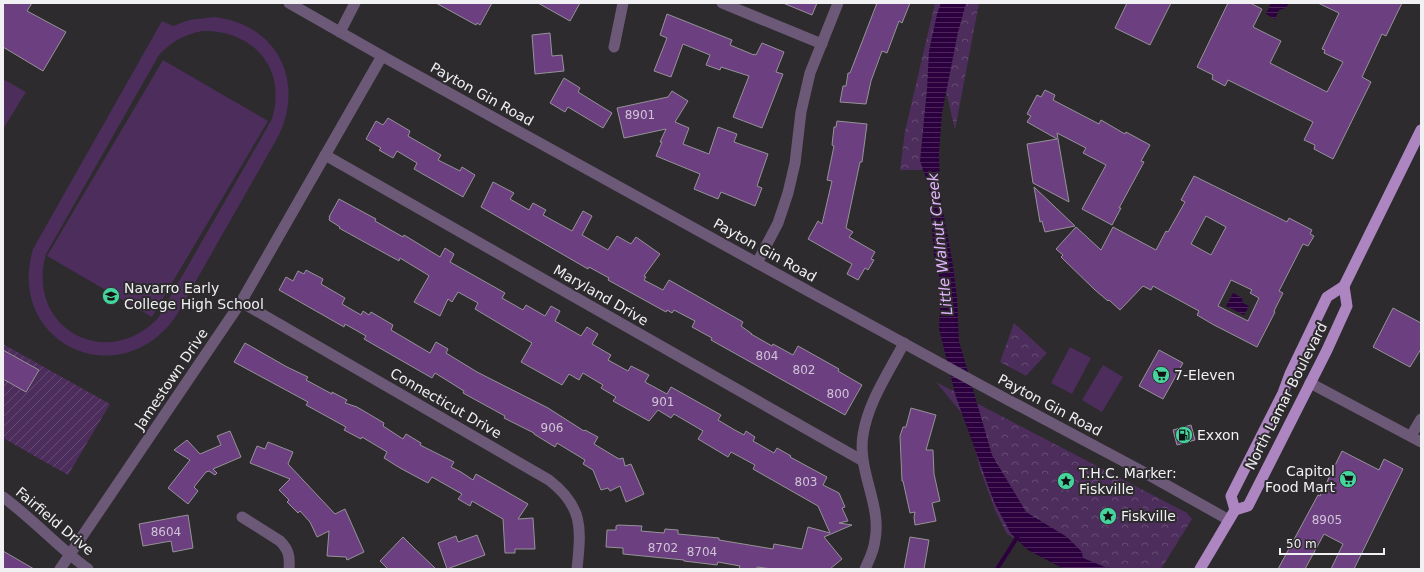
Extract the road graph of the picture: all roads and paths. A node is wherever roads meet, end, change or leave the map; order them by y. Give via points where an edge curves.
1 (289, 3) edge
2 (355, 3) edge
3 (623, 3) edge
4 (722, 3) edge
5 (838, 3) edge
6 (340, 32) junction
7 (822, 44) junction
8 (614, 47) dead end
9 (382, 56) junction
10 (1421, 130) edge
11 (326, 155) junction
12 (757, 263) junction
13 (1344, 286) junction
14 (241, 302) junction
15 (904, 343) junction
16 (1310, 383) junction
17 (1421, 419) edge
18 (1411, 436) junction
19 (1421, 442) edge
20 (863, 461) junction
21 (3, 497) edge
22 (1235, 510) junction
23 (242, 517) dead end
24 (1229, 520) junction
25 (69, 555) junction
26 (60, 569) edge
27 (88, 569) edge
28 (289, 569) edge
29 (577, 569) edge
30 (865, 569) edge
31 (1200, 569) edge

1 - 6 street, Payton Gin Road
2 - 6 street
3 - 8 street
4 - 7 street
5 - 7 street
6 - 9 street, Payton Gin Road
7 - 12 street via 810,73 801,112 795,164 788,193 778,223
9 - 11 street, Jamestown Drive
9 - 12 street, Payton Gin Road
10 - 13 main road
11 - 14 street, Jamestown Drive
11 - 20 street, Maryland Drive
12 - 15 street, Payton Gin Road
13 - 16 main road, North Lamar Boulevard via 1347,306
13 - 22 main road, North Lamar Boulevard via 1327,297 1320,311 1283,393 1231,496
14 - 25 street, Jamestown Drive
14 - 29 street, Connecticut Drive via 558,487 572,504 579,526
15 - 20 street via 875,397 868,416 863,436
15 - 24 street, Payton Gin Road via 1138,468
16 - 18 street
16 - 22 main road, North Lamar Boulevard via 1248,506
17 - 18 street
18 - 19 street
20 - 30 street via 874,506 876,529 876,541
21 - 25 street, Fairfield Drive
22 - 24 main road, North Lamar Boulevard
23 - 28 street via 285,546 289,557
24 - 31 main road, North Lamar Boulevard
25 - 26 street, Jamestown Drive
25 - 27 street, Fairfield Drive

